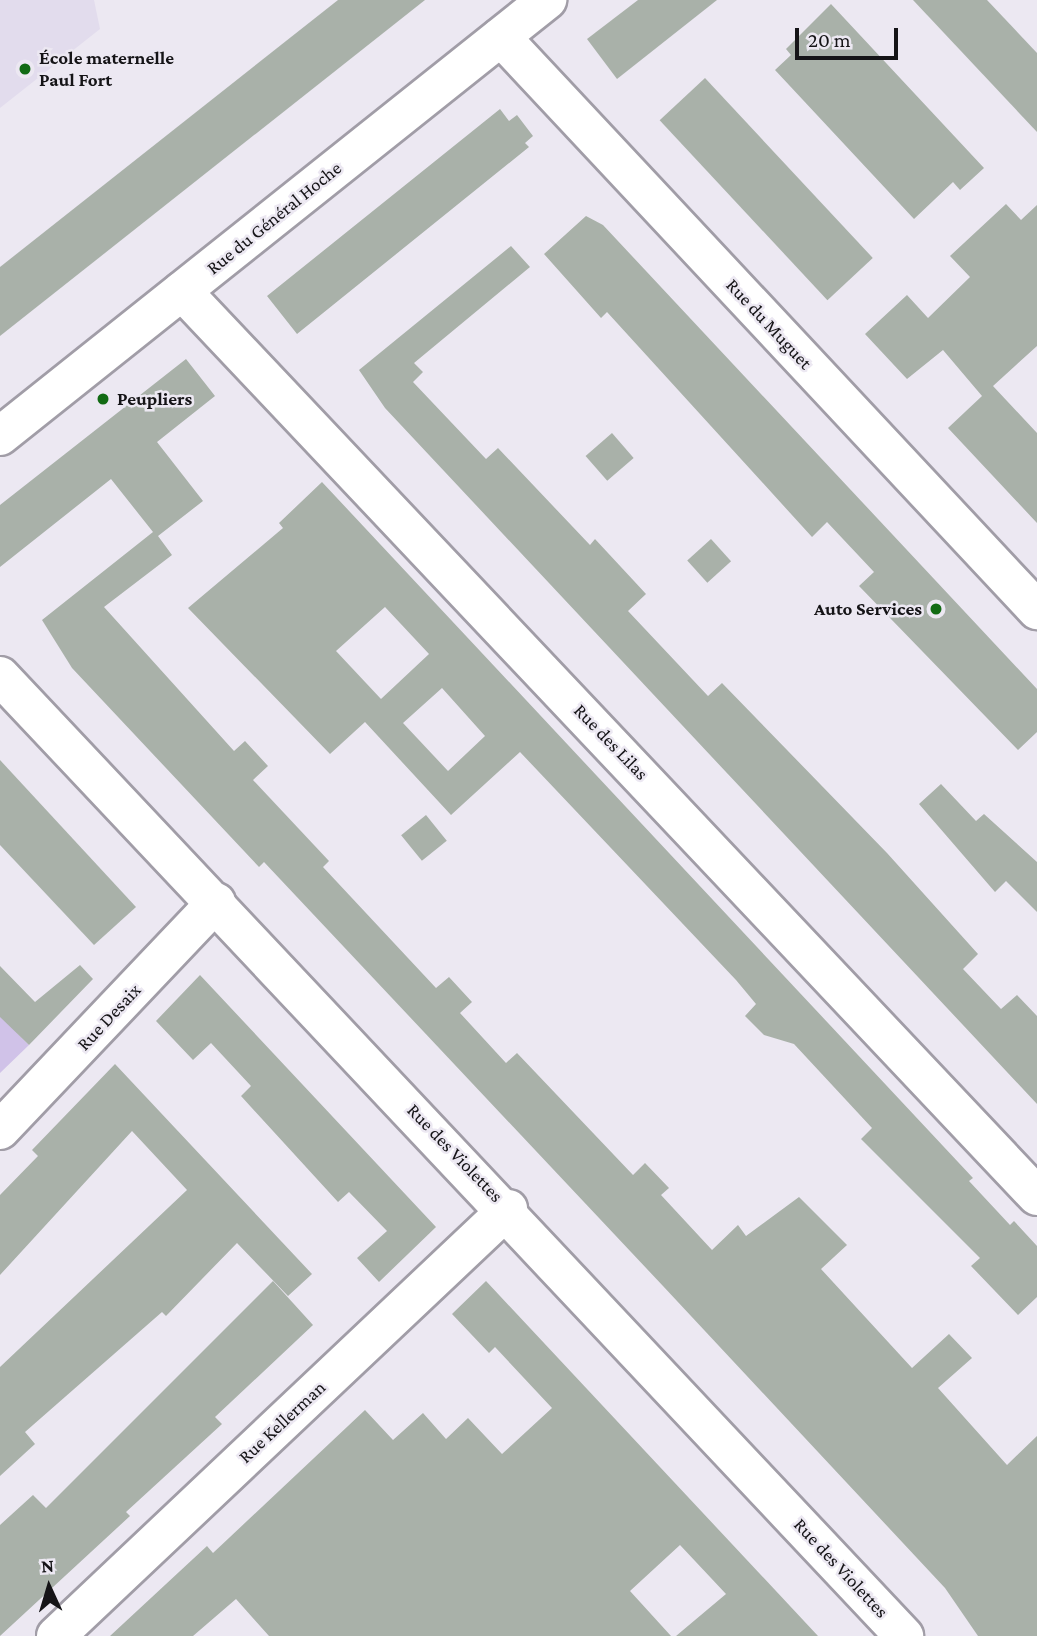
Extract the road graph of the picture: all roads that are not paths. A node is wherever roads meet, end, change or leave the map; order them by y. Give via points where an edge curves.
1 (547, 0) edge
2 (501, 37) junction
3 (182, 291) junction
4 (0, 436) edge
5 (1037, 610) edge
6 (0, 676) edge
7 (216, 902) junction
8 (0, 1130) edge
9 (1037, 1196) edge
10 (508, 1209) junction
11 (56, 1636) edge
12 (904, 1636) edge

1 - 2 street, Rue du Général Hoche
2 - 3 street, Rue du Général Hoche
2 - 5 street, Rue du Muguet
3 - 4 street, Rue du Général Hoche
3 - 9 street, Rue des Lilas
6 - 7 street, Rue des Violettes
7 - 8 street, Rue Desaix
7 - 10 street, Rue des Violettes
10 - 11 street, Rue Kellerman
10 - 12 street, Rue des Violettes

